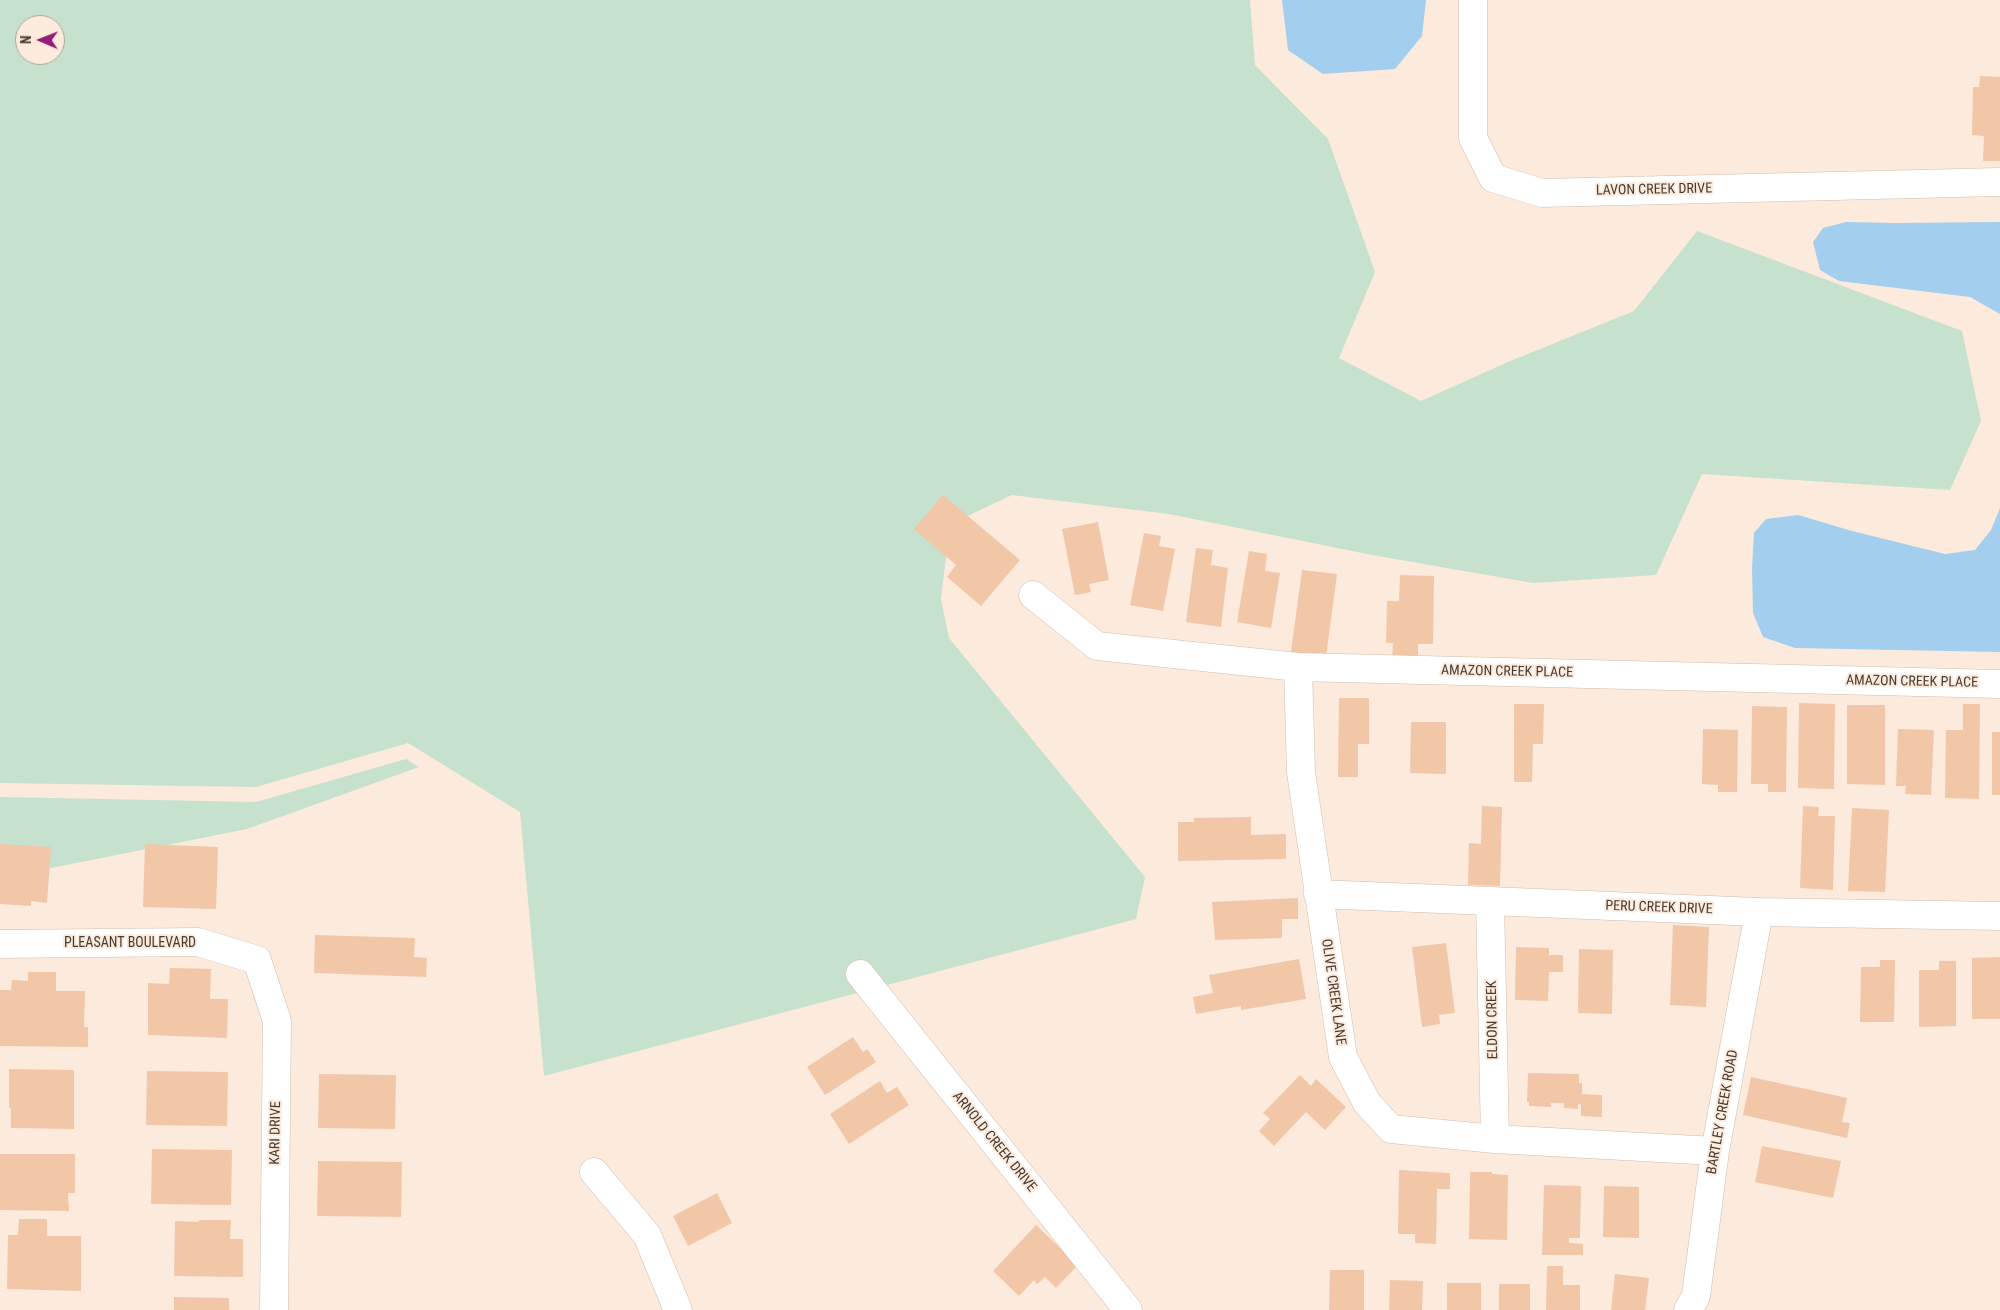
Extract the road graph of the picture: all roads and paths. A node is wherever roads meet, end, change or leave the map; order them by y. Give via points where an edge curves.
1 (1473, 0) edge
2 (2000, 182) edge
3 (1033, 595) dead end
4 (1298, 667) junction
5 (2000, 684) edge
6 (1318, 894) junction
7 (1490, 901) junction
8 (1760, 912) junction
9 (2000, 916) edge
10 (0, 944) edge
11 (257, 960) joint
12 (860, 974) dead end
13 (1495, 1139) junction
14 (1715, 1151) junction
15 (594, 1172) dead end
16 (274, 1310) edge
17 (678, 1310) edge
18 (1128, 1310) edge
19 (1688, 1310) edge

1 - 2 street, LAVON CREEK DRIVE via 1473,138 1493,178 1542,193
3 - 4 street, AMAZON CREEK PLACE via 1097,646
4 - 5 street, AMAZON CREEK PLACE
4 - 6 street, OLIVE CREEK LANE via 1301,772
6 - 7 street, PERU CREEK DRIVE
6 - 13 street, OLIVE CREEK LANE via 1343,1057 1367,1103 1391,1129
7 - 8 street, PERU CREEK DRIVE
7 - 13 street, ELDON CREEK
8 - 9 street, PERU CREEK DRIVE
8 - 14 street, BARTLEY CREEK ROAD
10 - 11 street, PLEASANT BOULEVARD via 198,942
11 - 16 street, KARI DRIVE via 277,1022
12 - 18 street, ARNOLD CREEK DRIVE
13 - 14 street, OLIVE CREEK LANE
14 - 19 street, BARTLEY CREEK ROAD via 1696,1296
15 - 17 street via 647,1235

